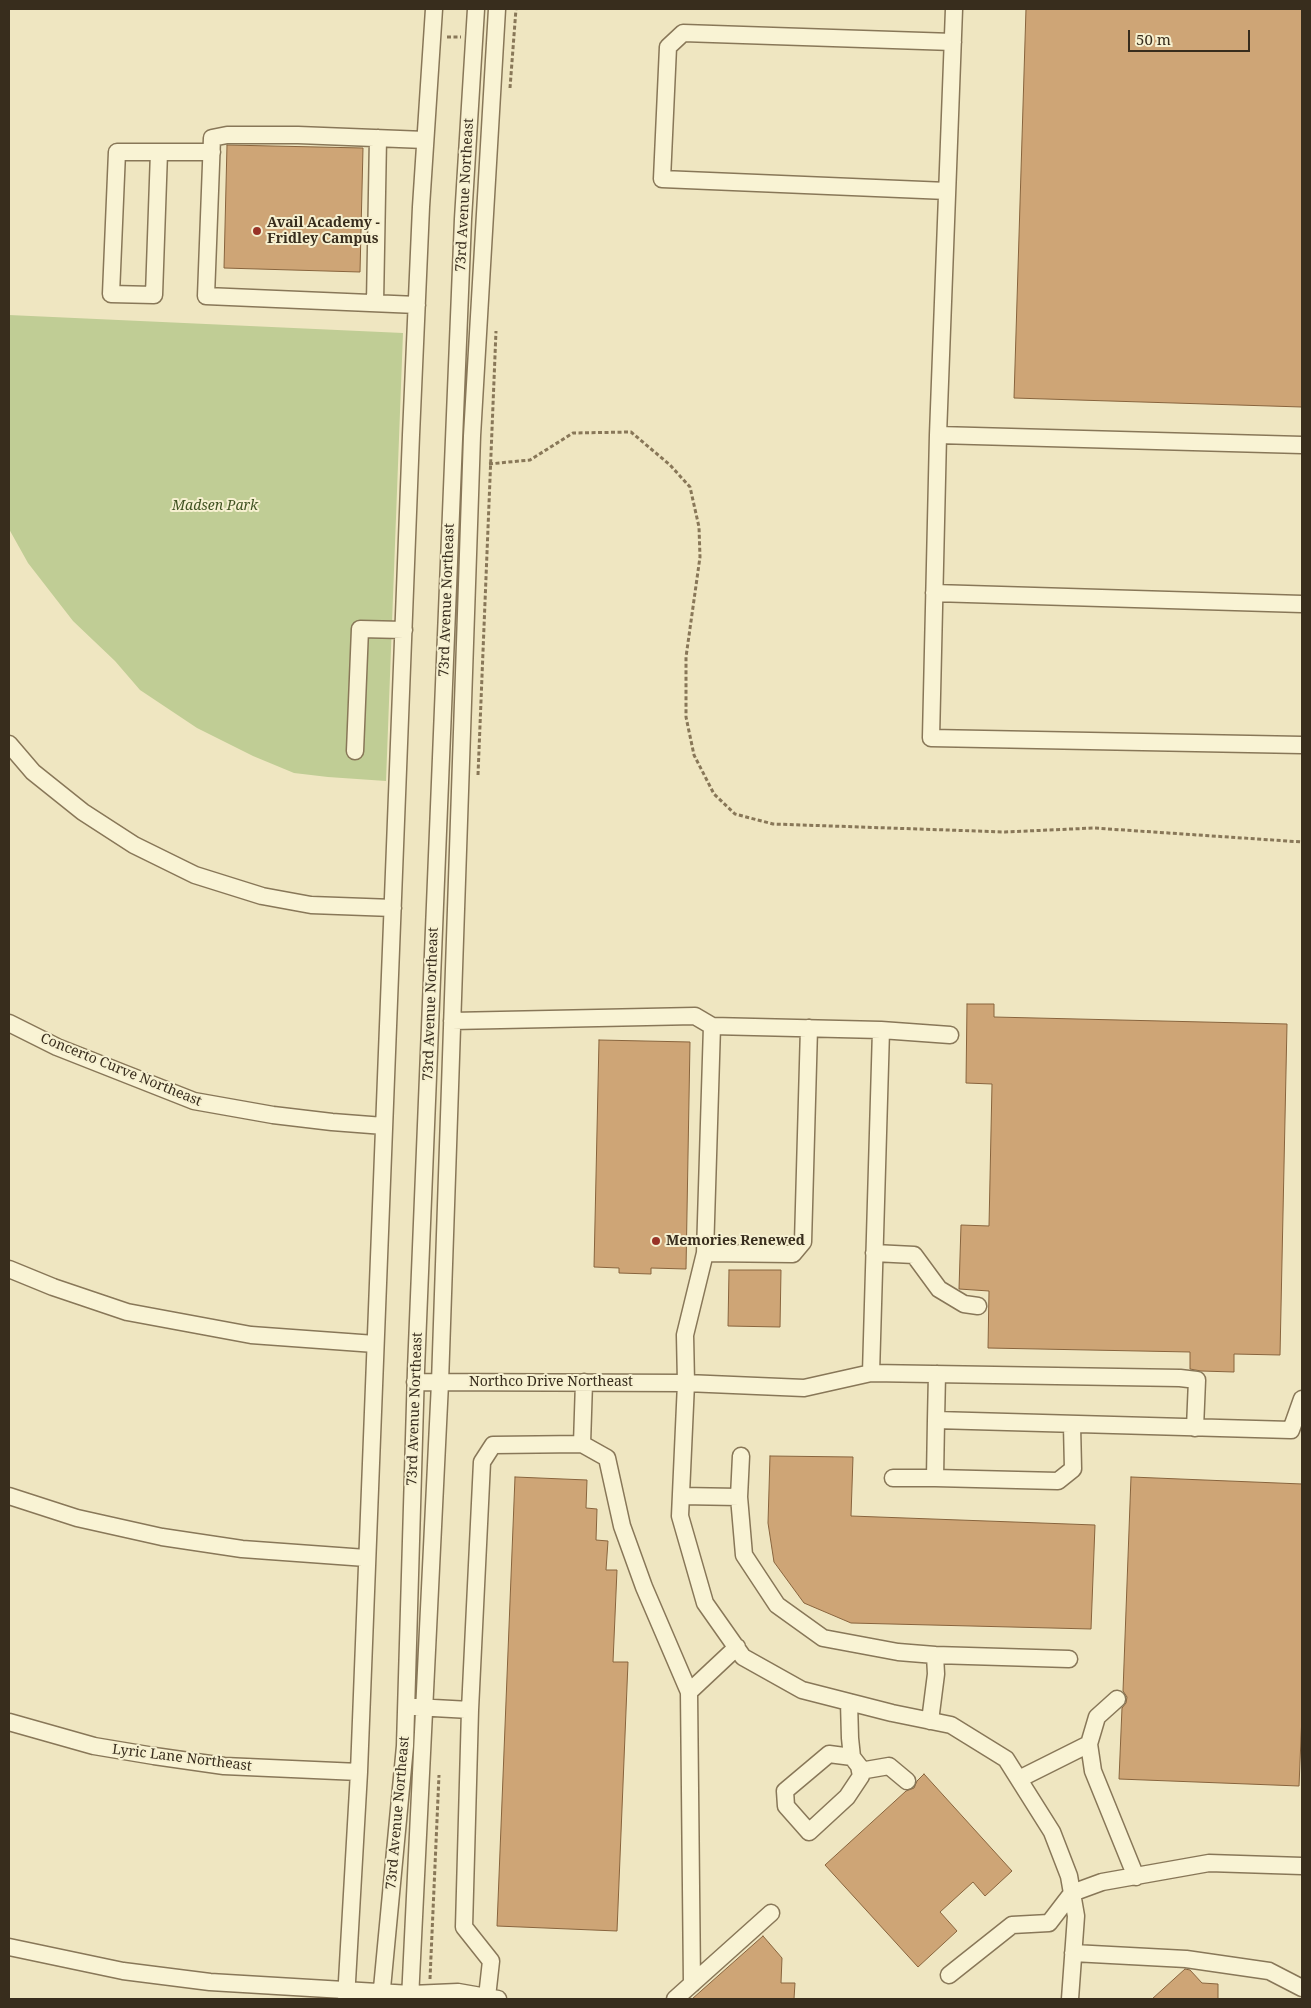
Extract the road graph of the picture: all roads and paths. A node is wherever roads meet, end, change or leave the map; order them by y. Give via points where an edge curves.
1 (434, 9) edge
2 (476, 9) edge
3 (496, 9) edge
4 (954, 9) edge
5 (953, 42) junction
6 (378, 138) junction
7 (425, 140) junction
8 (159, 152) junction
9 (212, 152) junction
10 (948, 190) junction
11 (375, 303) junction
12 (417, 305) junction
13 (938, 435) junction
14 (1302, 445) edge
15 (471, 464) junction
16 (934, 593) junction
17 (1302, 604) edge
18 (404, 630) junction
19 (9, 744) edge
20 (1302, 745) edge
21 (355, 751) dead end
22 (1302, 842) edge
23 (393, 908) junction
24 (452, 1021) junction
25 (9, 1023) edge
26 (712, 1026) junction
27 (809, 1028) junction
28 (881, 1030) junction
29 (950, 1035) dead end
30 (384, 1126) junction
31 (705, 1253) junction
32 (874, 1253) junction
33 (9, 1269) edge
34 (978, 1306) dead end
35 (376, 1344) junction
36 (871, 1373) junction
37 (937, 1374) junction
38 (416, 1382) junction
39 (584, 1382) junction
40 (440, 1383) junction
41 (686, 1383) junction
42 (1302, 1399) edge
43 (936, 1420) junction
44 (1072, 1425) junction
45 (1195, 1428) junction
46 (582, 1444) junction
47 (741, 1456) dead end
48 (893, 1478) dead end
49 (935, 1478) junction
50 (9, 1496) edge
51 (681, 1496) junction
52 (739, 1497) junction
53 (366, 1558) junction
54 (737, 1647) junction
55 (935, 1655) junction
56 (1069, 1660) dead end
57 (689, 1692) junction
58 (1117, 1699) dead end
59 (849, 1702) junction
60 (406, 1706) junction
61 (424, 1708) junction
62 (470, 1710) junction
63 (930, 1721) junction
64 (9, 1722) edge
65 (1089, 1744) junction
66 (856, 1764) junction
67 (359, 1772) junction
68 (1019, 1779) junction
69 (907, 1781) dead end
70 (1302, 1865) edge
71 (1136, 1876) junction
72 (1072, 1893) junction
73 (770, 1914) dead end
74 (9, 1948) edge
75 (1073, 1953) junction
76 (949, 1975) dead end
77 (692, 1984) junction
78 (1302, 1988) edge
79 (346, 1995) edge
80 (381, 1995) edge
81 (411, 1996) edge
82 (492, 1998) edge
83 (675, 1999) edge
84 (1070, 1999) edge

1 - 7 street
2 - 38 street, 73rd Avenue Northeast via 463,219
3 - 15 street, 73rd Avenue Northeast
4 - 5 street
5 - 10 street
5 - 10 street via 683,33 668,47 662,179
6 - 7 street
6 - 9 street via 227,135 212,138
6 - 11 street
7 - 12 street
8 - 8 street via 117,152 111,294 154,295
8 - 9 street
9 - 11 street via 206,296
10 - 13 street
11 - 12 street
12 - 18 street
13 - 14 street
13 - 16 street
15 - 22 path via 530,460 573,433 631,432 690,487 699,527 700,557 686,657 686,717 694,755 714,794 735,814 773,824 1004,832 1094,828
15 - 24 street, 73rd Avenue Northeast
16 - 17 street
16 - 20 street via 931,738
18 - 21 street via 360,628
18 - 23 street
19 - 23 street via 33,772 83,812 134,845 195,875 262,896 310,905
23 - 30 street
24 - 26 street via 695,1016
24 - 40 street, 73rd Avenue Northeast
25 - 30 street, Concerto Curve Northeast via 57,1046 194,1101 273,1115
26 - 27 street
26 - 31 street
27 - 28 street
27 - 31 street via 803,1242 793,1254
28 - 29 street
28 - 32 street
30 - 35 street
31 - 41 street via 685,1335
32 - 34 street via 914,1255 939,1289 964,1304
32 - 36 street
33 - 35 street via 136,1314 251,1335
35 - 53 street
36 - 37 street, Northco Drive Northeast
36 - 41 street, Northco Drive Northeast via 804,1388
37 - 43 street
37 - 45 street, Northco Drive Northeast via 1196,1380
38 - 40 street, Northco Drive Northeast
38 - 60 street, 73rd Avenue Northeast
39 - 40 street, Northco Drive Northeast
39 - 41 street, Northco Drive Northeast
39 - 46 street
40 - 61 street, 73rd Avenue Northeast
41 - 51 street
42 - 45 street via 1291,1430
43 - 44 street
43 - 49 street
44 - 45 street
44 - 49 street via 1073,1469 1058,1481
46 - 57 street via 607,1458 622,1526
46 - 62 street via 493,1445 482,1462
47 - 52 street
48 - 49 street
50 - 53 street via 77,1518 162,1537 242,1549
51 - 52 street
51 - 54 street via 680,1516 705,1603
52 - 55 street via 744,1555 777,1605 823,1638 898,1652
53 - 67 street
54 - 57 street
54 - 59 street via 743,1657 802,1690
55 - 56 street
55 - 63 street
57 - 77 street
58 - 65 street via 1097,1716
59 - 63 street
59 - 66 street via 850,1738
60 - 61 street
60 - 80 street, 73rd Avenue Northeast
61 - 62 street
61 - 81 street, 73rd Avenue Northeast
62 - 82 street via 464,1927 491,1961
63 - 68 street via 951,1725 1006,1759
64 - 67 street, Lyric Lane Northeast via 94,1746 224,1766
65 - 68 street
65 - 71 street via 1093,1771
66 - 66 street via 861,1776 847,1797 808,1832 786,1806 785,1791 830,1754
66 - 69 street via 889,1766
67 - 79 street
68 - 72 street via 1052,1832
70 - 71 street via 1209,1864
71 - 72 street via 1102,1882
72 - 75 street via 1076,1916
72 - 76 street via 1049,1923 1012,1925
73 - 77 street
74 - 79 street via 123,1971
75 - 78 street via 1186,1959 1269,1971
75 - 84 street
77 - 83 street
79 - 80 street
80 - 81 street
81 - 82 street via 458,1992

